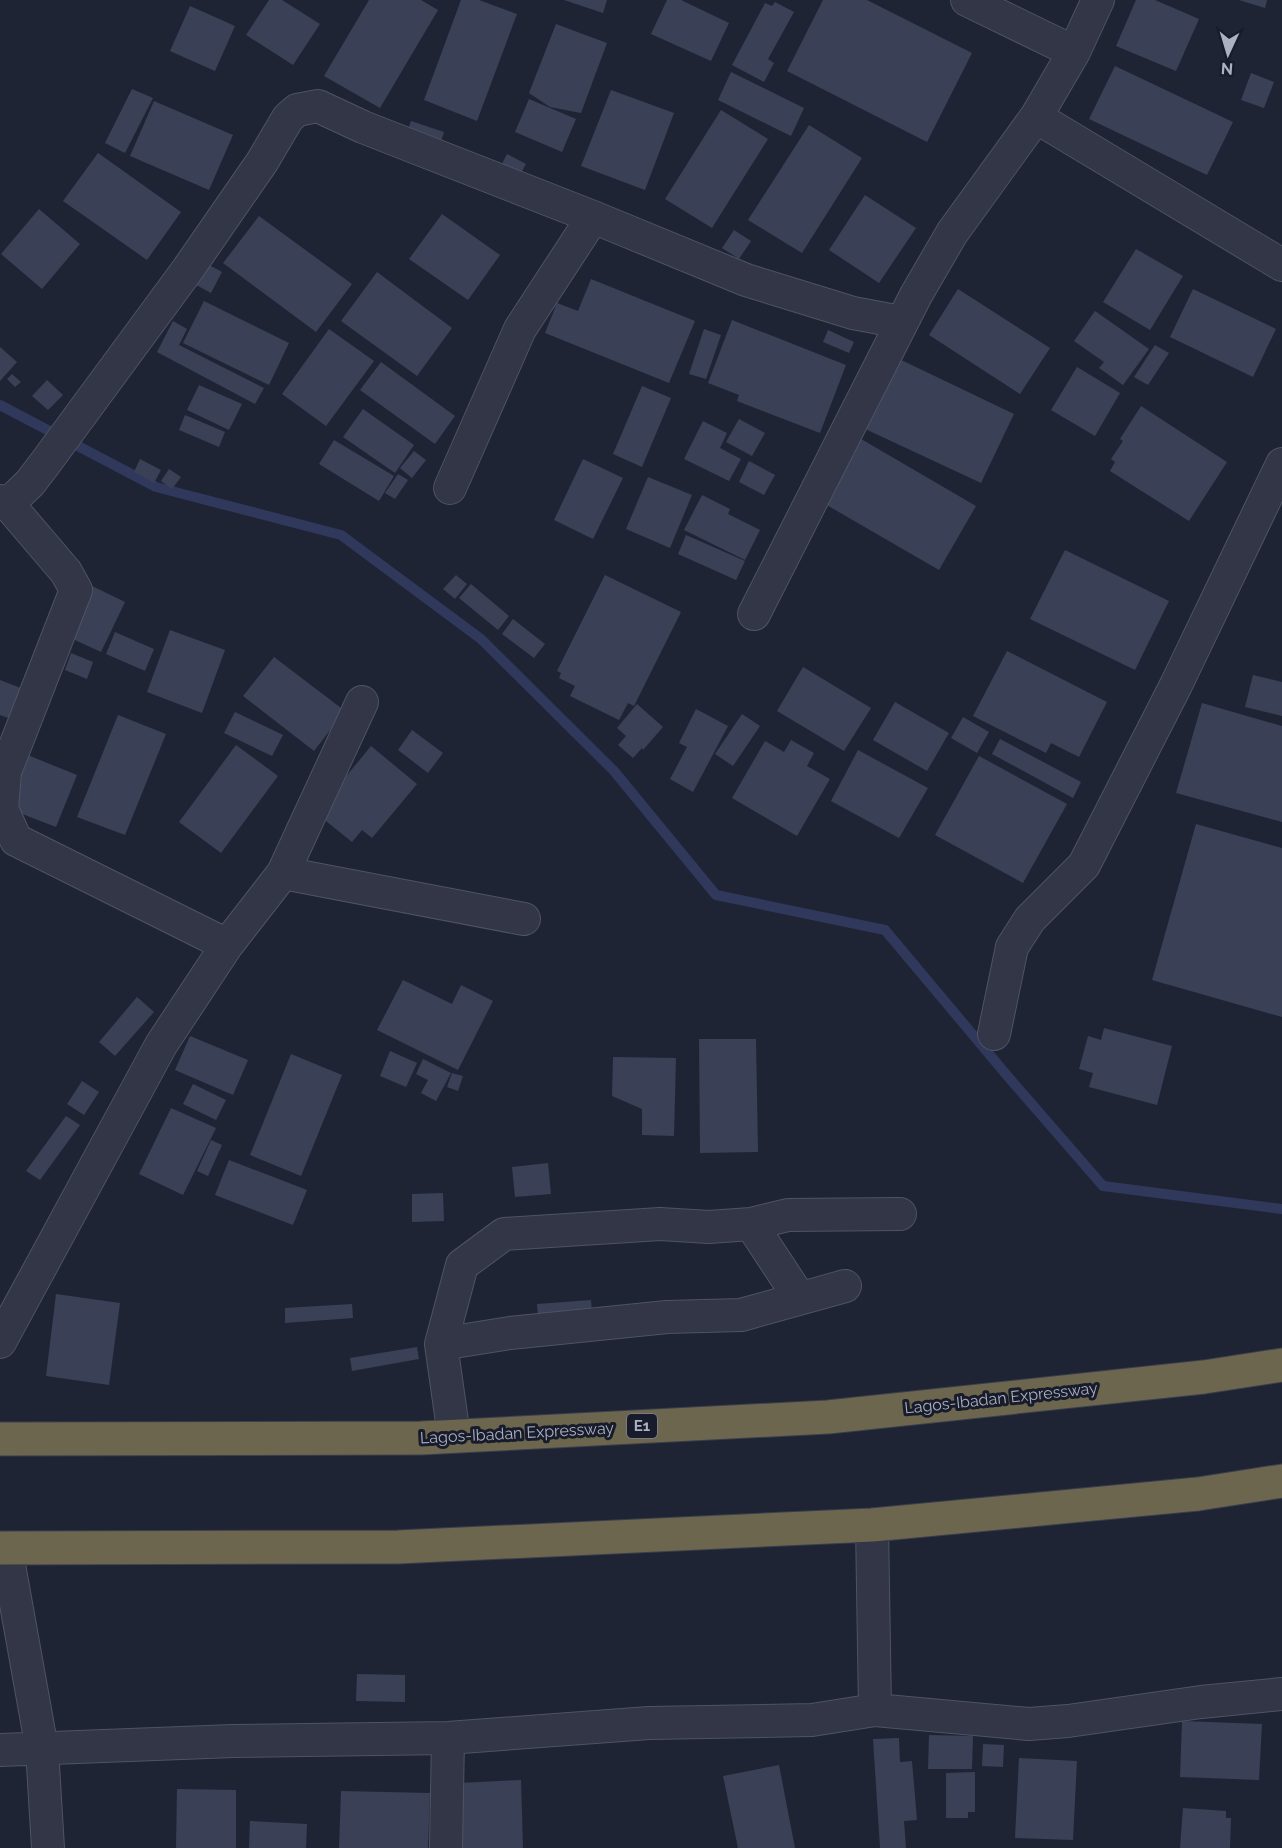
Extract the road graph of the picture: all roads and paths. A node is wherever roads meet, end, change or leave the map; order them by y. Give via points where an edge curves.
1 (967, 0) edge
2 (1098, 0) edge
3 (1074, 52) junction
4 (1036, 117) junction
5 (593, 217) junction
6 (1282, 265) edge
7 (901, 322) junction
8 (1282, 464) edge
9 (21, 487) edge
10 (450, 488) dead end
11 (754, 614) dead end
12 (362, 702) dead end
13 (284, 873) junction
14 (524, 919) dead end
15 (227, 945) junction
16 (993, 1034) dead end
17 (900, 1214) dead end
18 (751, 1224) junction
19 (845, 1286) dead end
20 (799, 1297) junction
21 (0, 1342) edge
22 (441, 1344) junction
23 (1282, 1365) edge
24 (454, 1436) junction
25 (0, 1439) edge
26 (1282, 1481) edge
27 (872, 1525) junction
28 (3, 1548) edge
29 (1282, 1694) edge
30 (875, 1710) junction
31 (448, 1738) junction
32 (42, 1749) junction
33 (0, 1750) edge
34 (48, 1848) edge
35 (446, 1848) edge

1 - 3 street
2 - 3 street
3 - 4 street
4 - 6 street
4 - 7 street via 952,233
5 - 7 street via 746,280 853,313
5 - 9 street via 363,127 318,105 297,110 188,269
5 - 10 street via 520,329
7 - 11 street
8 - 16 street via 1176,686 1084,864 1030,919 1012,947
9 - 15 street via 76,590 5,772 2,809 16,840
12 - 13 street
13 - 14 street
13 - 15 street
15 - 21 street via 161,1045
17 - 18 street via 788,1215
18 - 20 street
18 - 22 street via 660,1224 504,1234 462,1265
19 - 20 street
20 - 22 street via 741,1315 655,1318
22 - 24 street
23 - 24 highway, Lagos-Ibadan Expressway / E1 via 1204,1377 828,1417
24 - 25 highway, Lagos-Ibadan Expressway / E1
26 - 27 highway via 1198,1494
27 - 28 highway via 398,1547
27 - 30 street
28 - 32 street
29 - 30 street via 1029,1724
30 - 31 street via 812,1720 649,1723
31 - 32 street
31 - 35 street
32 - 33 street
32 - 34 street

